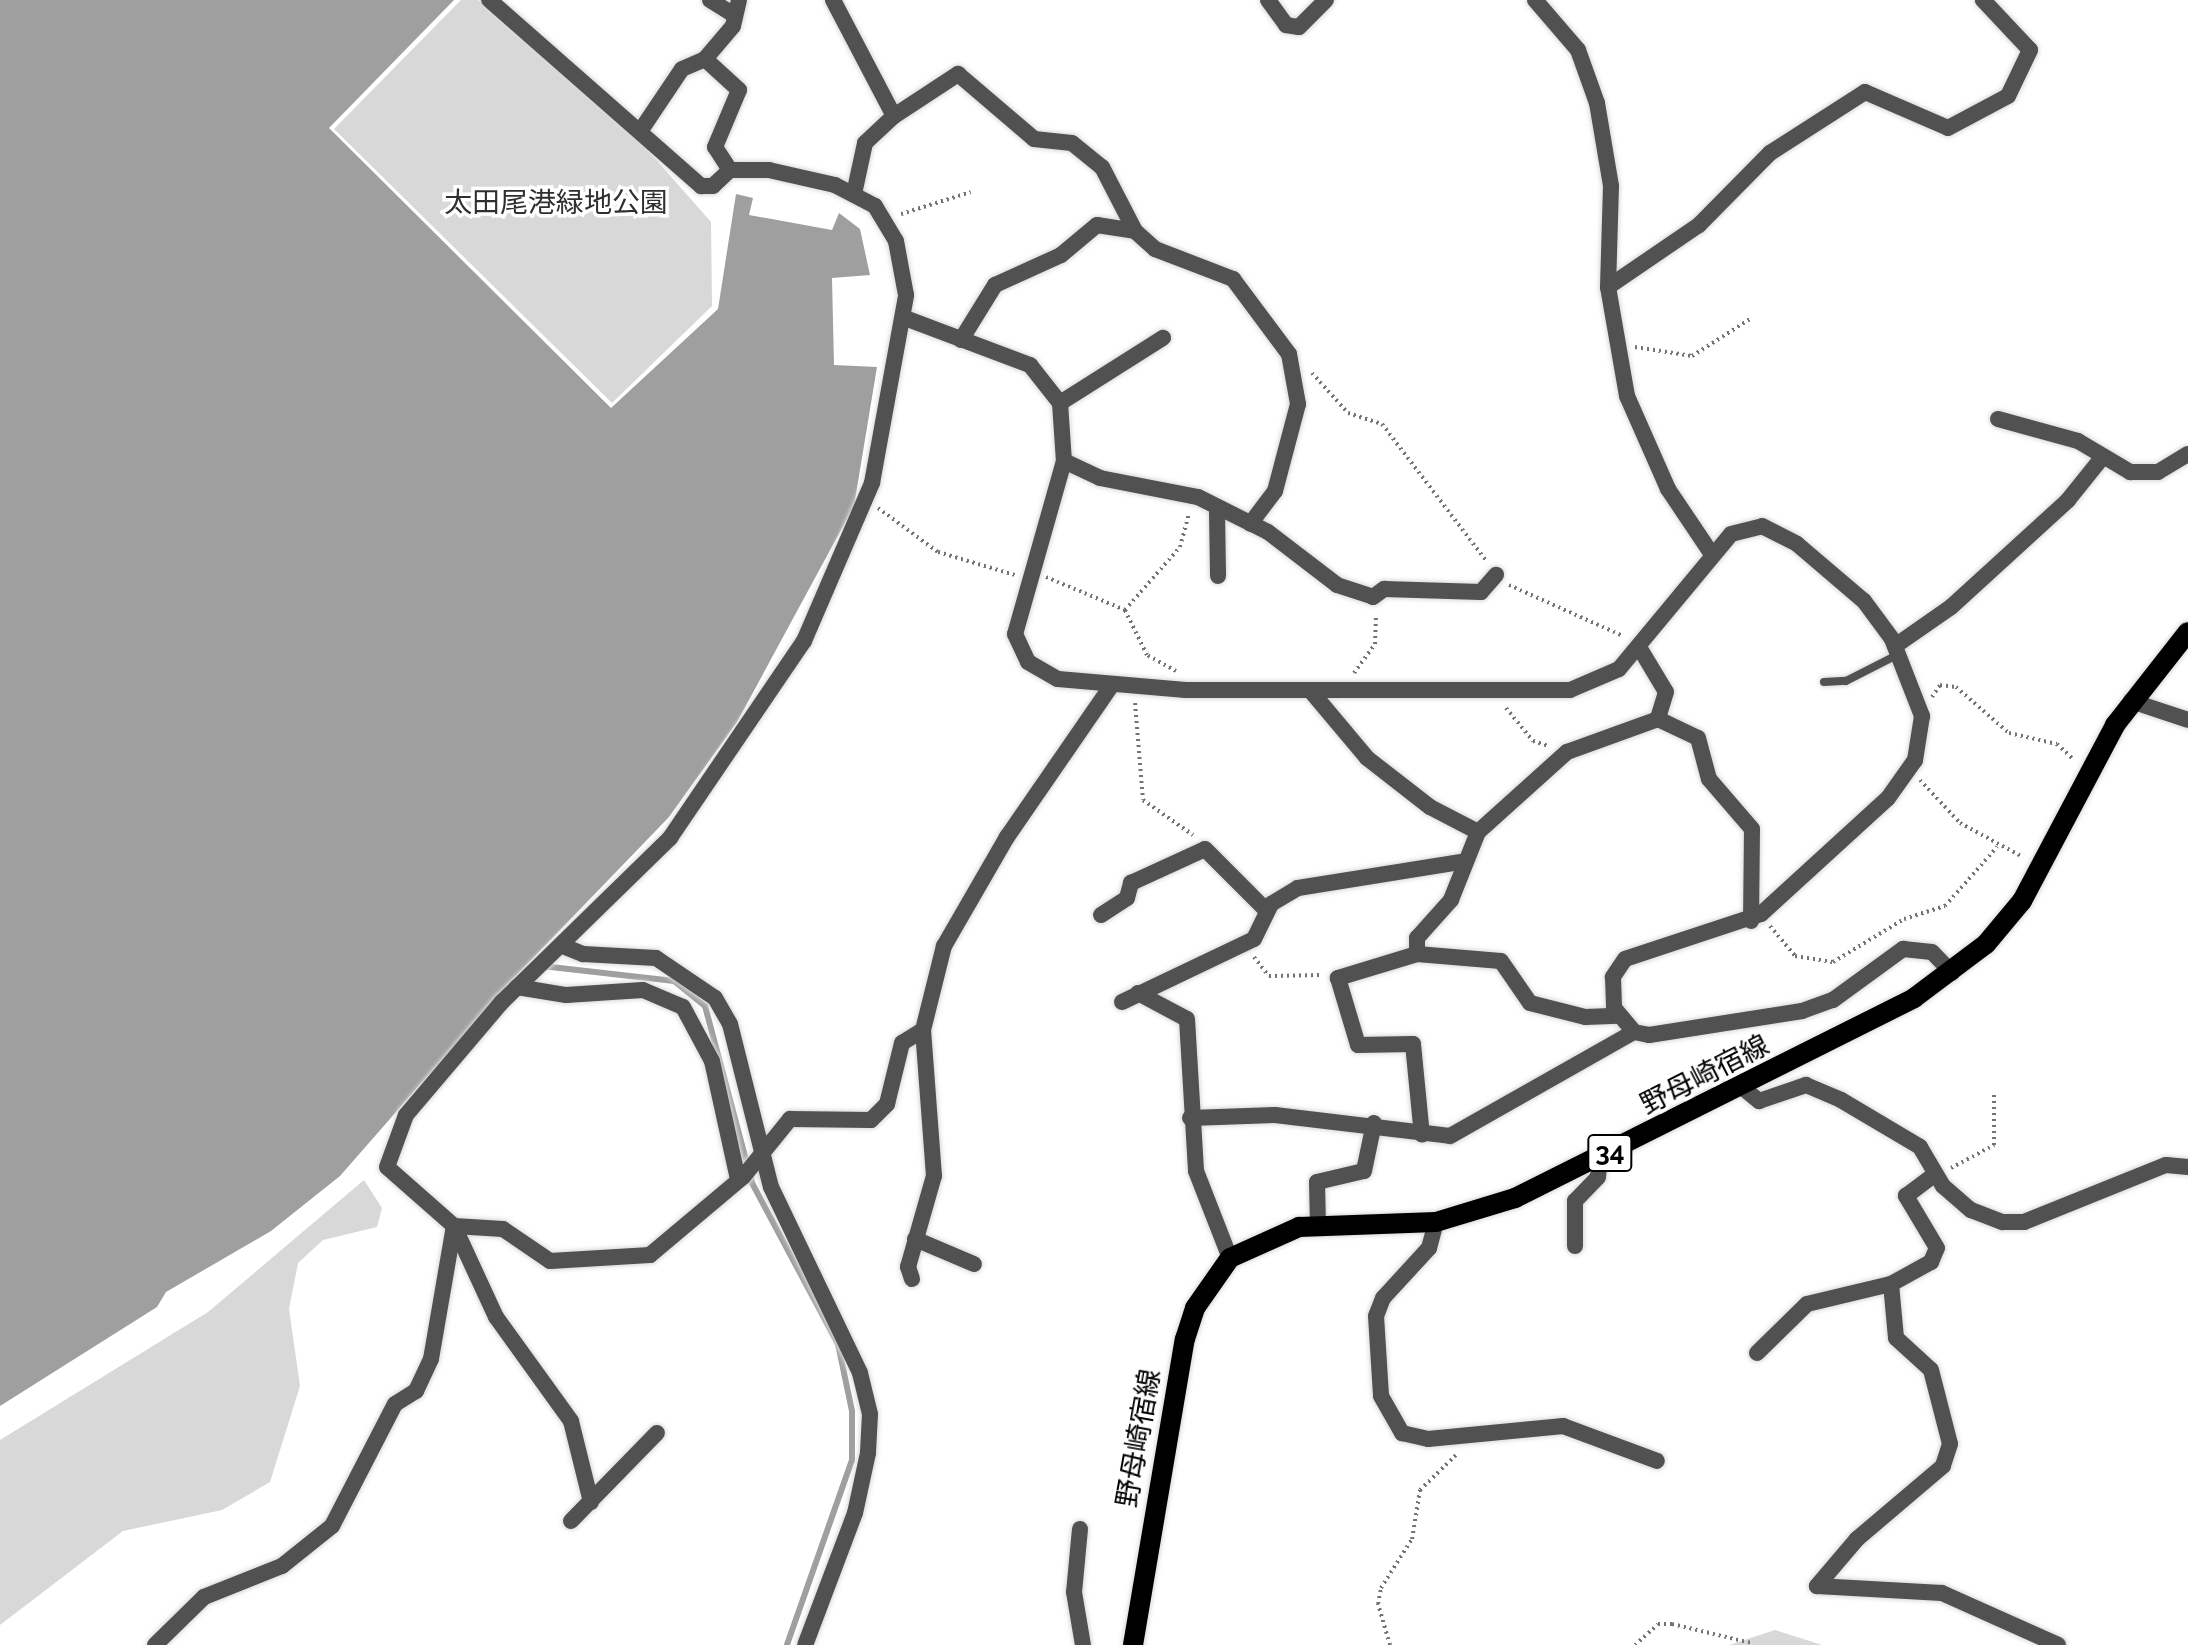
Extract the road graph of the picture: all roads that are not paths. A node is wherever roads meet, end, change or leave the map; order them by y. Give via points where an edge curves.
1 (489, 0) edge
2 (710, 0) edge
3 (833, 0) edge
4 (1268, 0) edge
5 (1326, 0) edge
6 (1535, 0) edge
7 (1983, 0) edge
8 (736, 7) edge
9 (705, 59) junction
10 (894, 116) junction
11 (641, 130) junction
12 (730, 170) junction
13 (854, 194) junction
14 (1135, 231) junction
15 (1608, 287) junction
16 (905, 318) junction
17 (1163, 338) dead end
18 (961, 340) junction
19 (1060, 403) junction
20 (1998, 419) dead end
21 (2188, 454) edge
22 (2101, 459) junction
23 (1064, 461) junction
24 (1217, 511) junction
25 (1250, 524) junction
26 (1711, 553) junction
27 (1496, 575) road end
28 (1218, 576) dead end
29 (2188, 632) edge
30 (1639, 647) junction
31 (1897, 650) junction
32 (1824, 682) dead end
33 (1111, 686) junction
34 (1310, 690) junction
35 (2131, 701) junction
36 (1658, 719) junction
37 (2188, 720) edge
38 (1478, 832) junction
39 (1461, 862) junction
40 (1266, 910) junction
41 (1101, 915) dead end
42 (1756, 918) junction
43 (558, 950) junction
44 (1417, 954) junction
45 (1952, 973) junction
46 (521, 983) junction
47 (1138, 993) junction
48 (1122, 1002) dead end
49 (1618, 1016) junction
50 (923, 1030) junction
51 (1634, 1032) junction
52 (1743, 1088) junction
53 (1190, 1118) junction
54 (1374, 1123) junction
55 (1422, 1135) junction
56 (763, 1154) junction
57 (1600, 1159) junction
58 (2188, 1167) edge
59 (1935, 1174) junction
60 (738, 1179) junction
61 (1436, 1222) junction
62 (454, 1226) junction
63 (1318, 1226) junction
64 (915, 1239) junction
65 (1575, 1246) dead end
66 (1230, 1258) junction
67 (974, 1264) dead end
68 (912, 1279) dead end
69 (1891, 1284) junction
70 (1757, 1353) dead end
71 (657, 1433) dead end
72 (1657, 1461) dead end
73 (591, 1502) junction
74 (571, 1521) dead end
75 (1080, 1529) dead end
76 (155, 1645) edge
77 (805, 1645) edge
78 (1083, 1645) edge
79 (1133, 1645) edge
80 (2058, 1645) edge

1 - 11 street
2 - 8 street
3 - 10 street
4 - 5 street via 1286,25 1299,27
6 - 15 street via 1578,50 1597,103 1611,186
7 - 15 street via 2030,50 2008,96 1948,128 1865,92 1770,153 1699,225
8 - 9 street via 733,26
9 - 11 street via 682,69
9 - 12 street via 739,90 715,147
10 - 13 street via 865,143
10 - 14 street via 951,71 958,74 1034,139 1072,143 1102,167
11 - 12 street via 701,186 713,186
12 - 13 street via 769,170
13 - 16 street via 884,219 902,269
14 - 18 street via 1097,225 1061,255 995,285
14 - 25 street via 1155,249 1233,279 1289,354 1298,404 1275,491
15 - 26 street via 1617,345 1643,434
16 - 18 street
16 - 43 street via 865,500 804,641 670,838
17 - 19 street
18 - 19 street via 1030,365
19 - 23 street
20 - 22 street via 2078,441
21 - 22 street via 2145,474
22 - 31 street via 2068,500
23 - 24 street via 1100,478 1191,495
23 - 33 street via 1015,634 1028,662 1058,679
24 - 25 street
24 - 28 street
25 - 27 street via 1337,585 1373,597 1384,589 1481,592
26 - 30 street
26 - 31 street via 1741,529 1773,530 1838,576
29 - 35 main road, 野母崎宿線 / 34
30 - 34 street via 1626,662 1583,688
30 - 36 street via 1666,692
31 - 32 lane via 1846,681
31 - 42 street via 1922,716 1911,769
33 - 34 street
33 - 50 street via 960,911
34 - 38 street via 1367,758 1430,807
35 - 37 street
35 - 45 main road, 野母崎宿線 / 34 via 2022,901
36 - 38 street via 1567,752
36 - 42 street via 1698,738 1709,779 1752,829
38 - 39 street
39 - 40 street via 1298,888
39 - 44 street via 1451,900 1423,928
40 - 41 street via 1205,849 1131,883 1127,898
40 - 47 street via 1254,939
42 - 49 street via 1625,959 1611,993
43 - 46 street
43 - 56 street via 656,958 715,998 730,1024
44 - 49 street via 1501,961 1530,1003 1585,1017
44 - 55 street via 1338,978 1358,1045 1413,1044
45 - 51 street via 1932,952 1903,949 1833,1000 1802,1011
45 - 52 main road, 野母崎宿線 / 34
46 - 60 street via 566,995 643,990 683,1007 712,1061
46 - 62 street via 429,1083 406,1115 387,1167
47 - 48 street
47 - 53 street via 1187,1019
49 - 51 street
50 - 56 street via 897,1052 887,1104 871,1120 799,1116
50 - 64 street via 934,1176
51 - 55 street via 1534,1085 1488,1120 1450,1136
52 - 57 main road, 野母崎宿線 / 34
52 - 59 street via 1759,1101 1806,1085 1841,1100 1920,1147
53 - 54 street
53 - 66 street via 1196,1171
54 - 55 street
54 - 63 street via 1364,1171 1317,1182
56 - 60 street
56 - 77 street via 787,1227 839,1317 870,1414 855,1513
57 - 61 main road, 野母崎宿線 / 34 via 1556,1183
57 - 65 street via 1598,1177 1575,1201
58 - 59 street via 2148,1170 2024,1222 1971,1210
59 - 69 street via 1906,1196 1937,1257
60 - 62 street via 650,1255 550,1261 503,1229
61 - 63 main road, 野母崎宿線 / 34
61 - 72 street via 1429,1248 1383,1298 1376,1366 1381,1396 1402,1433 1467,1435 1563,1426
62 - 73 street via 496,1317 571,1421
62 - 76 street via 431,1359 416,1391 395,1404 332,1526 282,1566 204,1597
63 - 66 main road, 野母崎宿線 / 34
64 - 67 street
64 - 68 street
66 - 79 main road, 野母崎宿線 via 1195,1308 1185,1339
69 - 70 street via 1807,1304
69 - 80 street via 1896,1338 1931,1370 1950,1444 1943,1466 1857,1539 1817,1586 1942,1593
71 - 73 street
73 - 74 street
75 - 78 street via 1074,1592

